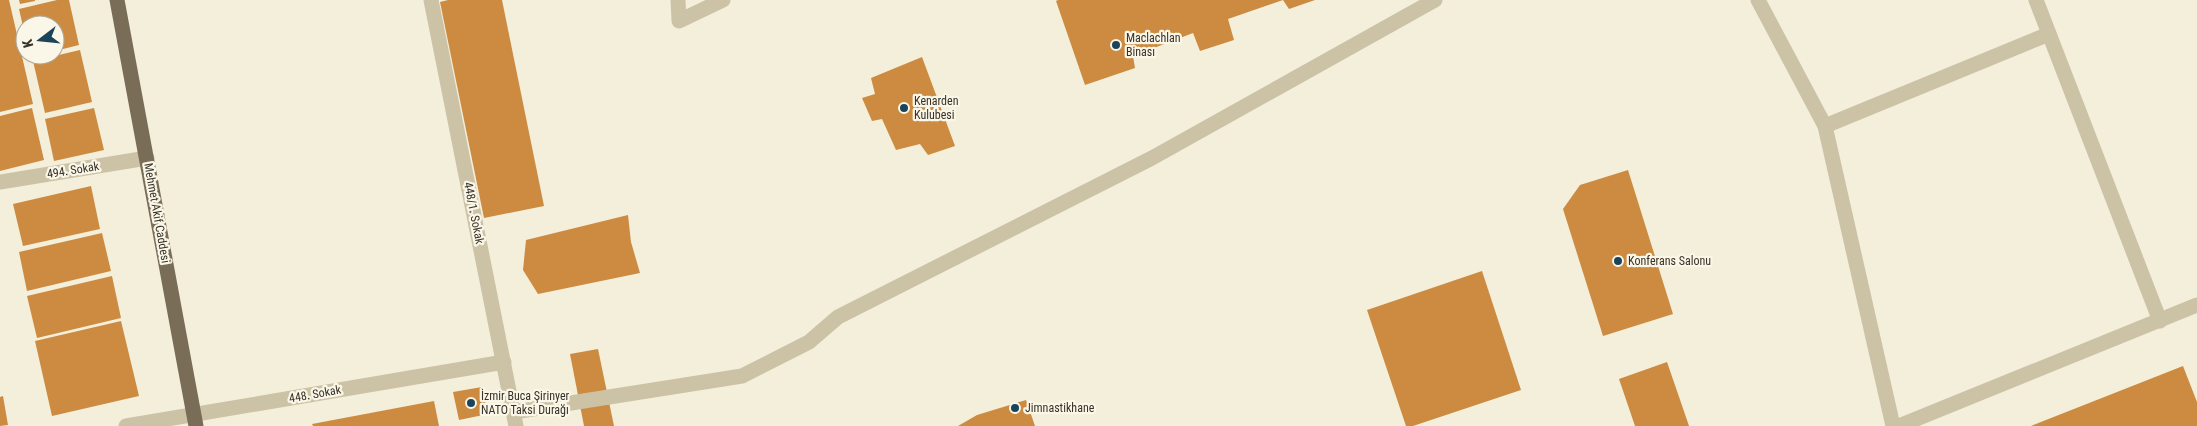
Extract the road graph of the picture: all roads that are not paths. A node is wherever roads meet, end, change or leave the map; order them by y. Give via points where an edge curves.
1 (117, 0) edge
2 (432, 0) edge
3 (678, 0) edge
4 (723, 0) edge
5 (1435, 0) edge
6 (1758, 0) edge
7 (2036, 0) edge
8 (2050, 34) junction
9 (1825, 126) junction
10 (147, 158) junction
11 (0, 182) edge
12 (2197, 305) edge
13 (2160, 320) junction
14 (504, 362) junction
15 (515, 419) edge
16 (195, 420) edge
17 (126, 426) edge
18 (1893, 426) edge
19 (1899, 426) edge

1 - 10 main road, Mehmet Akif Caddesi
2 - 14 street, 448/1. Sokak
3 - 4 street via 679,21
5 - 15 street via 1152,158 838,317 809,342 742,376
6 - 9 street
7 - 8 street
8 - 9 street
8 - 13 street
9 - 18 street
10 - 11 street, 494. Sokak
10 - 16 main road, Mehmet Akif Caddesi
12 - 13 street
13 - 19 street
14 - 15 street, 448/1. Sokak
14 - 16 street, 448. Sokak
16 - 17 street, 448. Sokak

